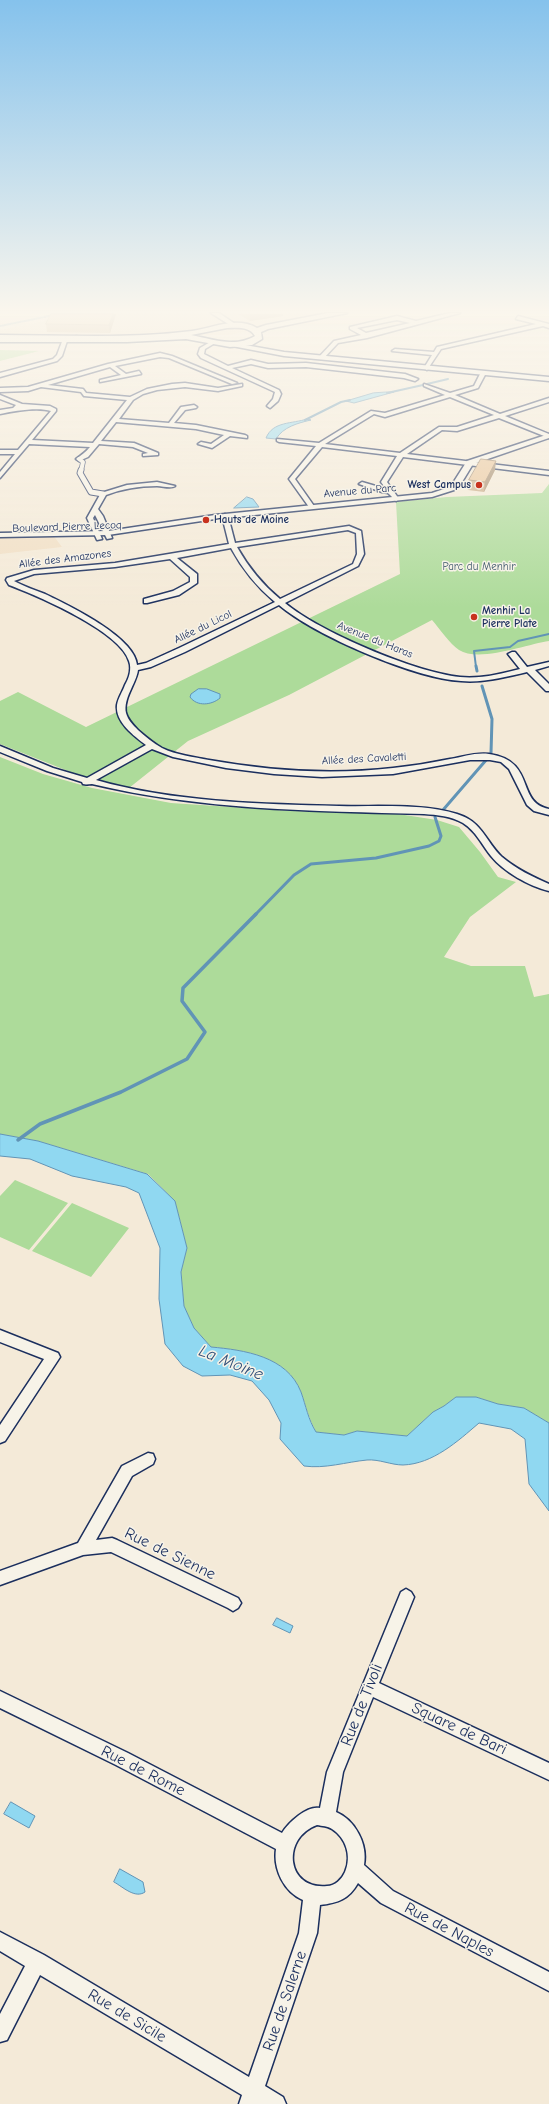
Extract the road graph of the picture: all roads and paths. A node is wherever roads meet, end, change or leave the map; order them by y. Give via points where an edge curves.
1 (53, 411) edge
2 (122, 411) edge
3 (181, 411) edge
4 (397, 411) edge
5 (489, 411) edge
6 (515, 411) edge
7 (500, 416) junction
8 (115, 420) junction
9 (170, 425) junction
10 (229, 434) junction
11 (549, 436) edge
12 (244, 437) dead end
13 (279, 440) dead end
14 (28, 442) junction
15 (95, 444) junction
16 (201, 444) dead end
17 (319, 445) junction
18 (0, 452) edge
19 (20, 452) junction
20 (145, 455) dead end
21 (401, 455) junction
22 (79, 459) joint
23 (470, 463) junction
24 (549, 473) edge
25 (0, 476) edge
26 (362, 484) dead end
27 (172, 486) dead end
28 (390, 491) junction
29 (103, 494) junction
30 (396, 499) junction
31 (310, 506) junction
32 (94, 508) junction
33 (225, 516) junction
34 (108, 535) junction
35 (0, 536) edge
36 (98, 536) junction
37 (0, 540) edge
38 (234, 546) junction
39 (172, 557) junction
40 (147, 602) dead end
41 (279, 602) junction
42 (512, 654) dead end
43 (549, 664) edge
44 (134, 668) junction
45 (527, 670) junction
46 (549, 689) edge
47 (153, 745) junction
48 (0, 749) edge
49 (86, 782) junction
50 (549, 812) edge
51 (549, 888) edge
52 (0, 1336) edge
53 (0, 1437) edge
54 (148, 1459) dead end
55 (83, 1548) junction
56 (0, 1578) edge
57 (406, 1597) dead end
58 (233, 1603) dead end
59 (369, 1687) junction
60 (0, 1698) edge
61 (549, 1772) edge
62 (327, 1817) junction
63 (286, 1845) junction
64 (356, 1869) junction
65 (312, 1895) junction
66 (0, 1941) edge
67 (37, 1962) junction
68 (549, 1982) edge
69 (0, 2033) edge
70 (251, 2098) edge
71 (276, 2104) edge

1 - 14 street
2 - 8 street
3 - 9 street
4 - 17 street via 385,415 373,412
5 - 7 street
6 - 7 street
7 - 11 street
7 - 21 street via 457,429 441,428
8 - 9 street
8 - 15 street
9 - 10 street
10 - 12 street
10 - 16 street via 212,446
11 - 23 street
13 - 17 street
14 - 15 street
14 - 19 street
15 - 20 street via 134,445 156,454
15 - 22 street via 86,456
17 - 21 street
17 - 31 street via 292,479
18 - 19 street
19 - 25 street
21 - 23 street
21 - 28 street via 384,482
22 - 29 street via 83,462 80,473 91,492
23 - 24 street
23 - 30 street, Avenue du Parc via 456,486 445,492
26 - 28 street
27 - 29 street via 166,484 127,488
28 - 30 street
29 - 32 street
30 - 31 street, Avenue du Parc
31 - 33 street, Avenue du Parc
32 - 34 street
32 - 36 street via 90,518
33 - 34 street, Boulevard Pierre Lecoq via 180,523 163,530
33 - 38 street, Avenue du Haras
34 - 36 street, Boulevard Pierre Lecoq
35 - 36 street, Boulevard Pierre Lecoq
36 - 37 street, Boulevard Pierre Lecoq
38 - 39 street, Allée des Amazones
38 - 41 street, Avenue du Haras via 252,576
38 - 41 street, Allée du Licol via 326,530 349,528 359,532 360,560 356,565
39 - 40 street via 194,576 193,583 176,593
39 - 44 street, Allée des Amazones via 24,573 10,580 71,611 115,639 129,653
41 - 44 street, Allée du Licol via 148,665
41 - 45 street, Avenue du Haras via 311,623 359,647 423,670 470,680
42 - 45 street
43 - 45 street, Avenue du Haras
44 - 47 street via 120,706 122,716 130,727
45 - 46 street
47 - 49 street
47 - 50 street, Allée des Cavaletti via 162,750 222,765 296,773 357,774 392,771 474,757 493,757 506,761 516,771 527,802 532,807
48 - 49 street via 54,772
49 - 51 street via 139,793 240,804 445,813 464,820 477,829 497,857 513,870
52 - 53 street via 53,1358
54 - 55 street via 127,1471
55 - 56 street, Rue de Sienne
55 - 58 street, Rue de Sienne via 112,1546
57 - 59 street, Rue de Tivoli
59 - 61 street, Square de Bari
59 - 62 street, Rue de Tivoli via 335,1772
60 - 63 street, Rue de Rome
62 - 63 street via 316,1816 302,1822 290,1834
62 - 64 street via 339,1822 352,1836 357,1856
63 - 65 street via 286,1864 293,1881
64 - 65 street via 351,1880 334,1894 323,1897
64 - 68 street, Rue de Naples via 386,1896
65 - 70 street, Rue de Salerne via 308,1933
66 - 67 street, Rue de Sicile
67 - 69 street
67 - 70 street, Rue de Sicile
70 - 71 street, Rue de Sicile

